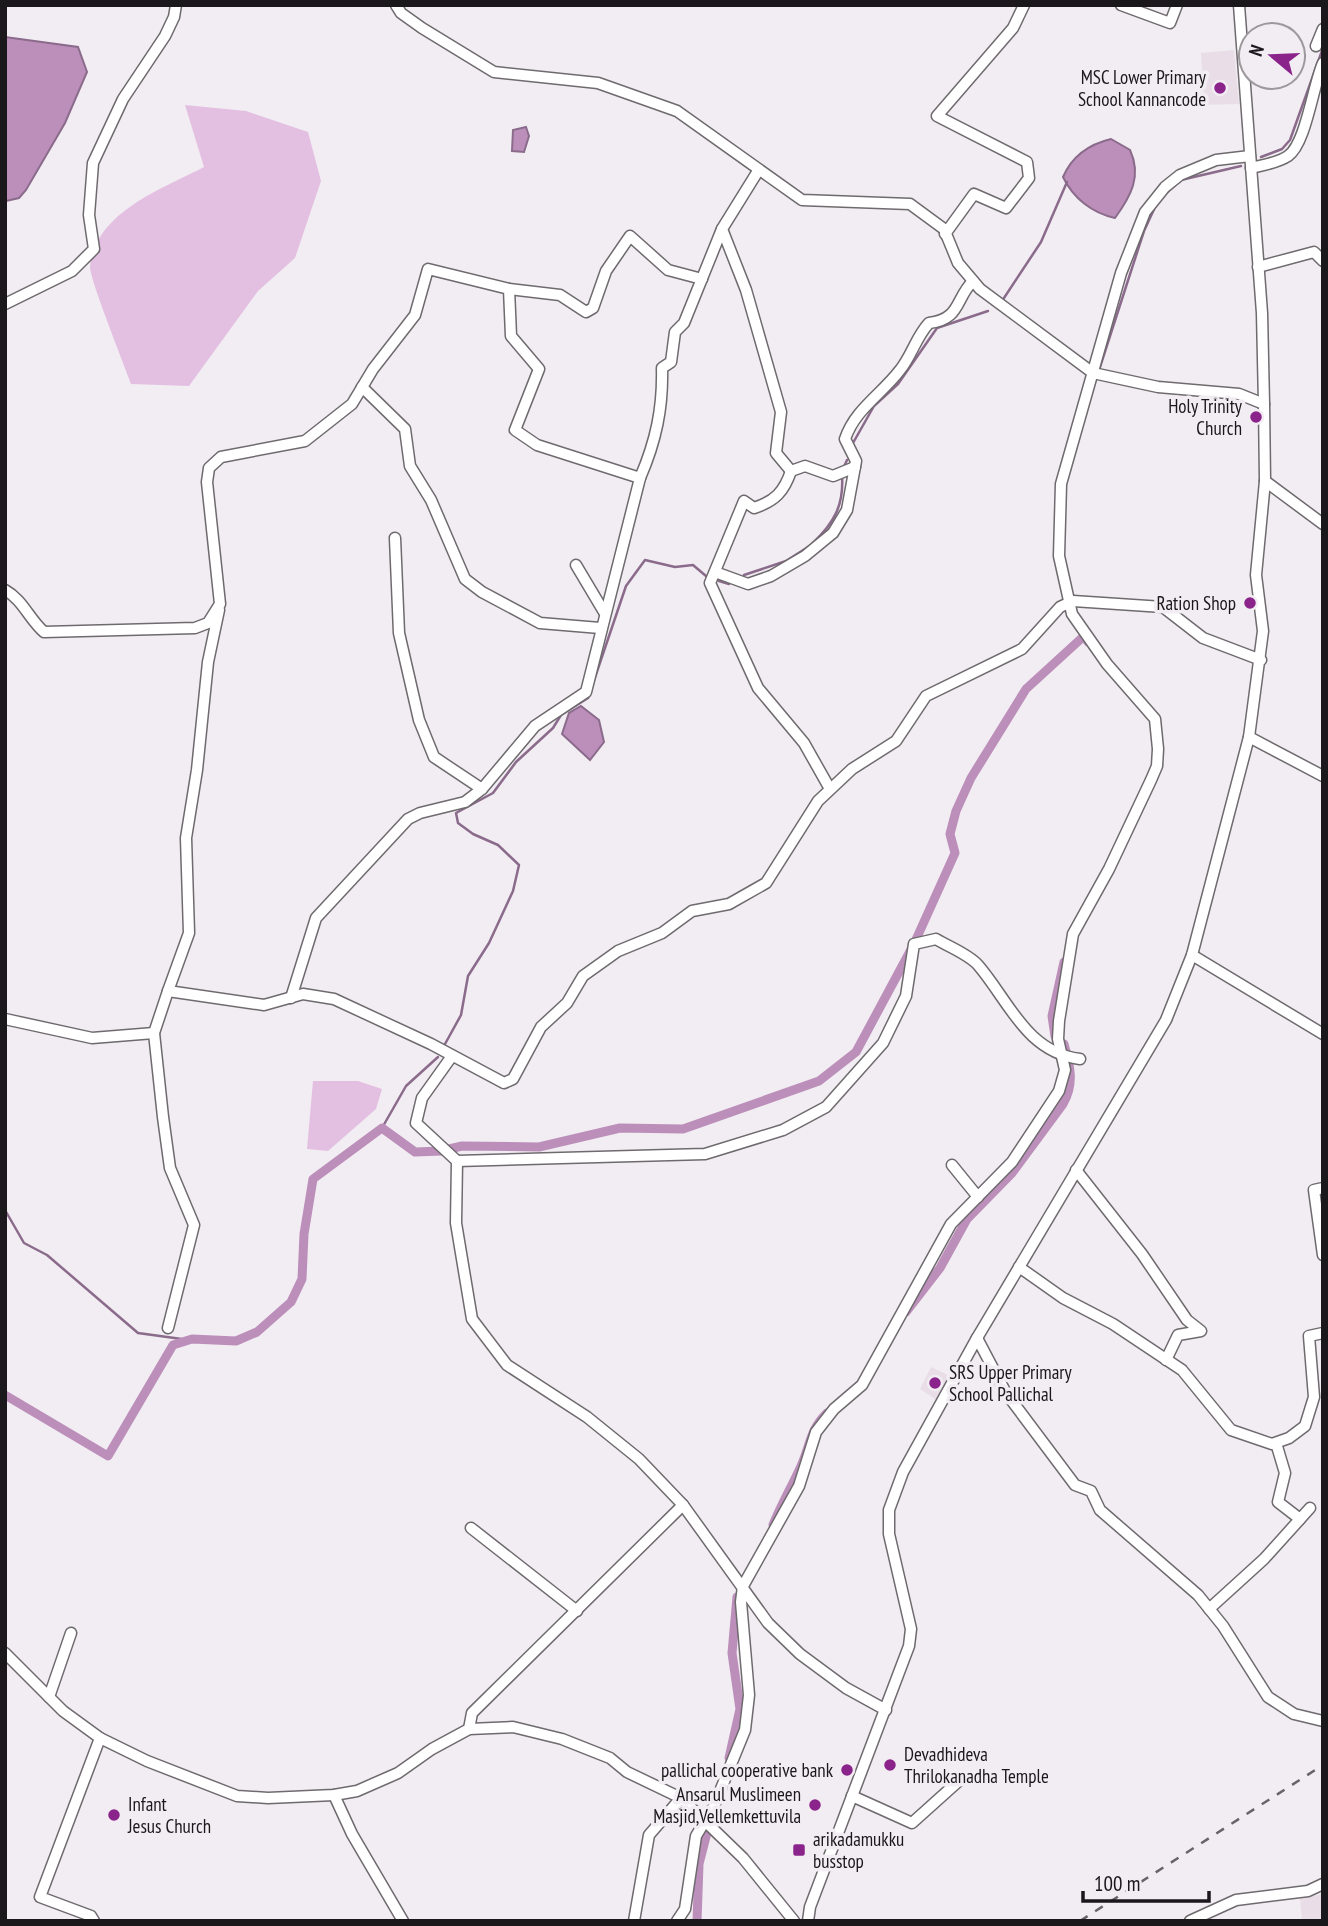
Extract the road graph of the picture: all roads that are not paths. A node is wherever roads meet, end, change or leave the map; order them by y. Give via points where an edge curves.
1 (176, 5) edge
2 (396, 5) edge
3 (1024, 5) edge
4 (1121, 5) edge
5 (1177, 5) edge
6 (1239, 5) edge
7 (1323, 29) edge
8 (1316, 46) dead end
9 (1323, 63) edge
10 (1250, 156) junction
11 (1251, 168) junction
12 (758, 171) junction
13 (722, 229) junction
14 (946, 234) junction
15 (1323, 261) edge
16 (1258, 267) junction
17 (702, 279) junction
18 (973, 281) junction
19 (509, 289) junction
20 (5, 304) edge
21 (1093, 373) junction
22 (362, 387) junction
23 (1264, 404) junction
24 (855, 467) junction
25 (791, 471) junction
26 (640, 478) junction
27 (1265, 481) junction
28 (1323, 524) edge
29 (395, 538) dead end
30 (576, 565) dead end
31 (715, 572) junction
32 (5, 590) edge
33 (1068, 603) junction
34 (220, 604) junction
35 (604, 612) junction
36 (600, 628) junction
37 (1261, 660) junction
38 (1249, 737) junction
39 (1323, 776) edge
40 (482, 789) junction
41 (830, 789) junction
42 (1192, 955) junction
43 (168, 991) junction
44 (291, 998) junction
45 (5, 1019) edge
46 (154, 1033) junction
47 (1323, 1034) edge
48 (1061, 1053) junction
49 (452, 1056) junction
50 (1080, 1059) dead end
51 (457, 1161) junction
52 (952, 1165) dead end
53 (1076, 1170) junction
54 (1323, 1188) edge
55 (978, 1197) junction
56 (1323, 1255) edge
57 (1019, 1267) junction
58 (168, 1328) dead end
59 (1323, 1331) edge
60 (976, 1338) junction
61 (1166, 1360) junction
62 (1276, 1443) junction
63 (683, 1505) junction
64 (1310, 1508) dead end
65 (1300, 1519) junction
66 (471, 1528) dead end
67 (743, 1586) junction
68 (1209, 1609) junction
69 (577, 1611) junction
70 (71, 1633) dead end
71 (6, 1659) edge
72 (49, 1697) junction
73 (886, 1710) junction
74 (1323, 1721) edge
75 (469, 1729) junction
76 (100, 1738) junction
77 (961, 1779) dead end
78 (334, 1795) junction
79 (852, 1796) junction
80 (681, 1798) junction
81 (704, 1823) junction
82 (1323, 1884) edge
83 (94, 1921) edge
84 (403, 1921) edge
85 (634, 1921) edge
86 (677, 1921) edge
87 (794, 1921) edge
88 (808, 1921) edge
89 (1190, 1921) edge

1 - 20 street via 165,36 123,99 93,163 89,215 94,249 72,271
2 - 12 street via 411,20 494,72 598,83 677,111
3 - 14 street via 1013,27 937,116 1027,162 1030,178 1006,208 974,194
4 - 5 street via 1170,23
6 - 10 street
7 - 8 street
9 - 11 street via 1299,145 1289,156
10 - 11 street
10 - 21 street via 1216,160 1180,175 1145,212 1121,274
11 - 16 street
12 - 13 street
12 - 14 street via 802,200 910,204 935,220
13 - 17 street
13 - 25 street via 746,289 781,412 776,453
14 - 18 street via 958,263
15 - 16 street via 1314,252
16 - 23 street
17 - 19 street via 668,270 630,236 606,271 593,308 586,312 559,295
17 - 26 street via 684,323 675,332 671,362 662,368 663,398 655,443
18 - 21 street
18 - 24 street via 959,308 918,334 900,371 850,424 845,439
19 - 22 street via 428,269 415,315
19 - 26 street via 511,336 538,369 515,430 537,445
21 - 23 street via 1158,387 1239,394
21 - 33 street via 1061,484 1059,556
22 - 34 street via 352,404 305,441 221,457 209,468
22 - 36 street via 405,429 410,466 431,500 465,579 540,623
23 - 27 street
24 - 25 street via 834,476 805,466
24 - 31 street via 847,510 833,533 805,556 748,584
25 - 31 street via 785,489 770,502 754,508 744,501
26 - 35 street
27 - 28 street
27 - 37 street via 1256,575 1263,631
29 - 40 street via 399,633 419,720 434,757
30 - 35 street
31 - 41 street via 710,583 758,688 804,743
32 - 34 street via 19,599 44,632 195,628 208,623
33 - 37 street via 1163,607 1203,638
33 - 41 street via 1022,649 926,696 896,741
33 - 48 street via 1107,664 1155,719 1158,748 1151,780 1073,934 1059,1021
34 - 43 street via 208,662 186,838 189,933
35 - 36 street
36 - 40 street via 586,692 535,726
37 - 38 street
38 - 39 street
38 - 42 street
40 - 44 street via 465,802 408,819 329,900 316,918
41 - 49 street via 807,814 765,883 729,904 692,911 662,933 618,951 583,976 567,1003 541,1027 509,1082 496,1081
42 - 47 street
42 - 53 street via 1166,1020
43 - 44 street via 264,1005
43 - 46 street
44 - 49 street via 313,994 334,999
45 - 46 street via 92,1038
46 - 58 street via 170,1168 194,1225
48 - 50 street
48 - 51 street via 1029,1035 977,963 936,940 914,944 906,996 883,1043 826,1107 783,1130 705,1154
48 - 55 street via 1065,1070 1051,1107 1012,1162
49 - 51 street via 422,1098 416,1124
51 - 63 street via 456,1223 472,1319 507,1365 587,1417 639,1459
52 - 55 street
53 - 57 street
53 - 61 street via 1187,1320 1201,1331 1178,1335
54 - 56 street via 1314,1190
55 - 67 street via 951,1224 862,1385 816,1432 799,1486
57 - 60 street
57 - 61 street
59 - 62 street via 1309,1336 1314,1396 1305,1426
60 - 68 street via 1006,1393 1059,1467 1075,1485 1091,1491 1100,1510
60 - 73 street via 903,1472 889,1510 889,1534 911,1629
61 - 62 street via 1182,1370 1231,1430
62 - 65 street via 1285,1473 1278,1502
63 - 67 street
63 - 69 street
64 - 65 street
65 - 68 street
66 - 69 street
67 - 73 street via 768,1623 800,1654
67 - 81 street via 749,1695 745,1730
68 - 74 street via 1268,1698 1294,1714
69 - 75 street via 472,1713
70 - 72 street
71 - 72 street
72 - 76 street
73 - 79 street
75 - 78 street via 398,1773 358,1791
75 - 80 street via 513,1727 562,1739 610,1758 627,1772
76 - 78 street via 237,1796
76 - 83 street via 40,1897
77 - 79 street via 912,1823
78 - 84 street
79 - 88 street
80 - 81 street
80 - 85 street via 649,1835
81 - 86 street via 695,1840 685,1909
81 - 87 street via 743,1858
82 - 89 street via 1308,1891 1236,1899

